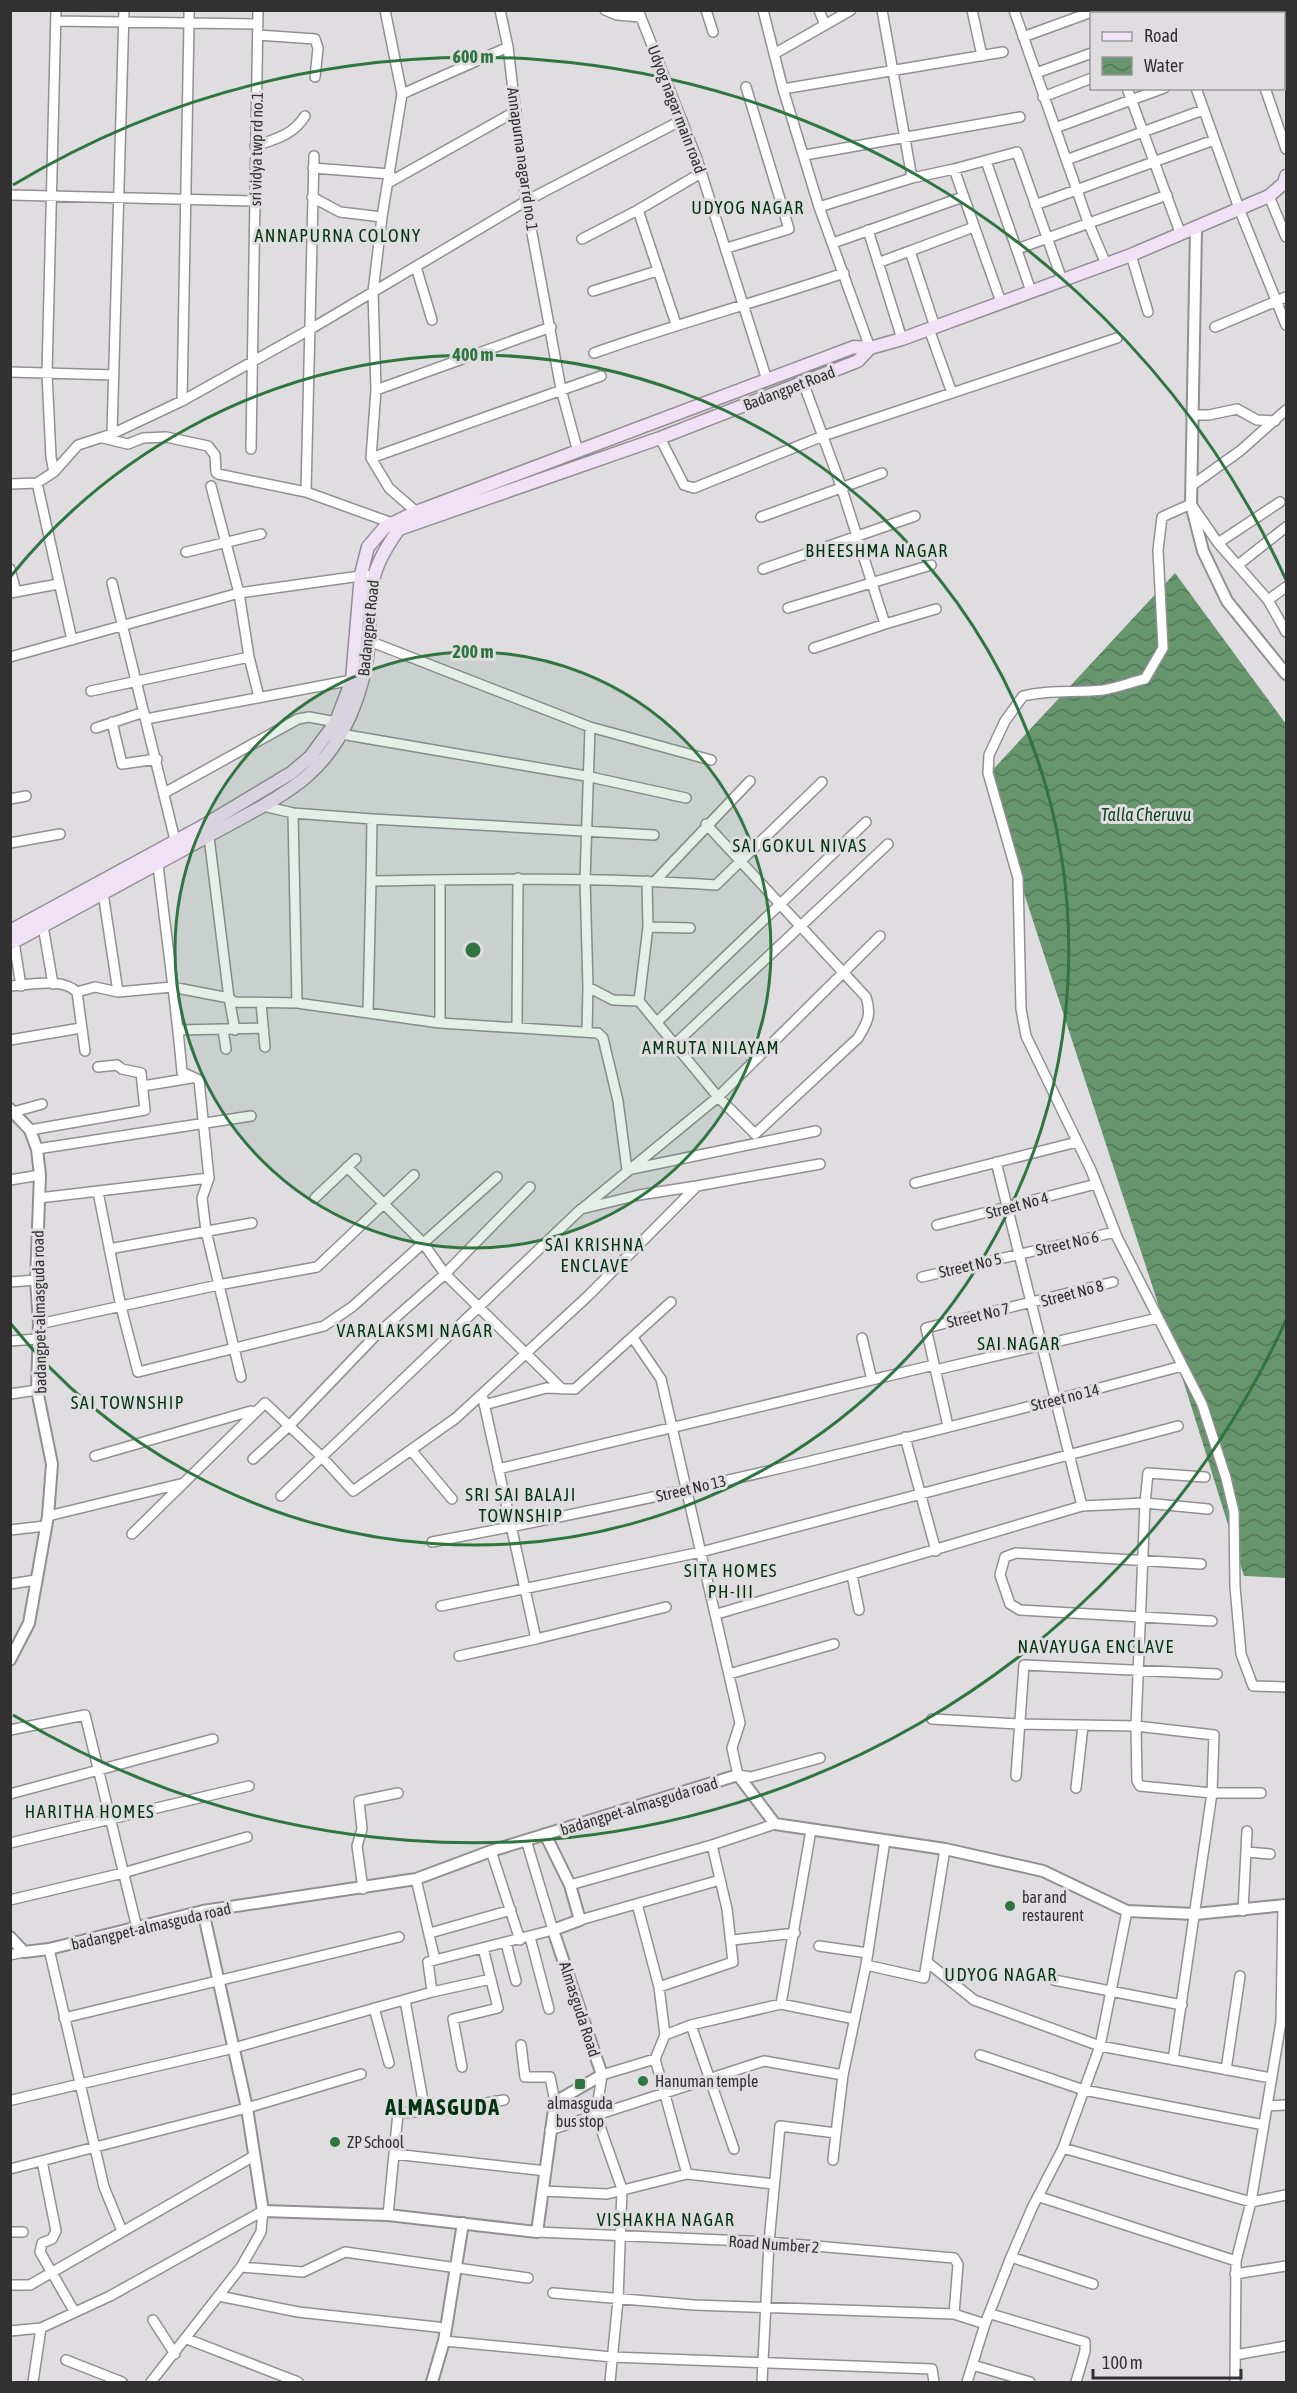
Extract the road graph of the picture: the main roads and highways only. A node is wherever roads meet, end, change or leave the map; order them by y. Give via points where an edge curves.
1 (1286, 181) edge
2 (870, 348) junction
3 (618, 437) junction
4 (623, 451) junction
5 (420, 516) junction
6 (367, 575) junction
7 (206, 831) junction
8 (12, 939) edge

1 - 2 main road, Badangpet Road via 1269,196 1196,229
2 - 3 main road, Badangpet Road via 854,347
2 - 4 main road, Badangpet Road via 858,361
3 - 4 main road
3 - 5 main road, Badangpet Road
4 - 5 main road, Badangpet Road
5 - 6 main road, Badangpet Road via 376,534 368,547
6 - 7 main road, Badangpet Road via 352,680 336,722 310,757 291,773
6 - 7 main road, Badangpet Road via 369,641 361,687 341,734 310,774 263,806
7 - 8 main road, Badangpet Road via 158,865
7 - 8 main road, Badangpet Road via 176,840

